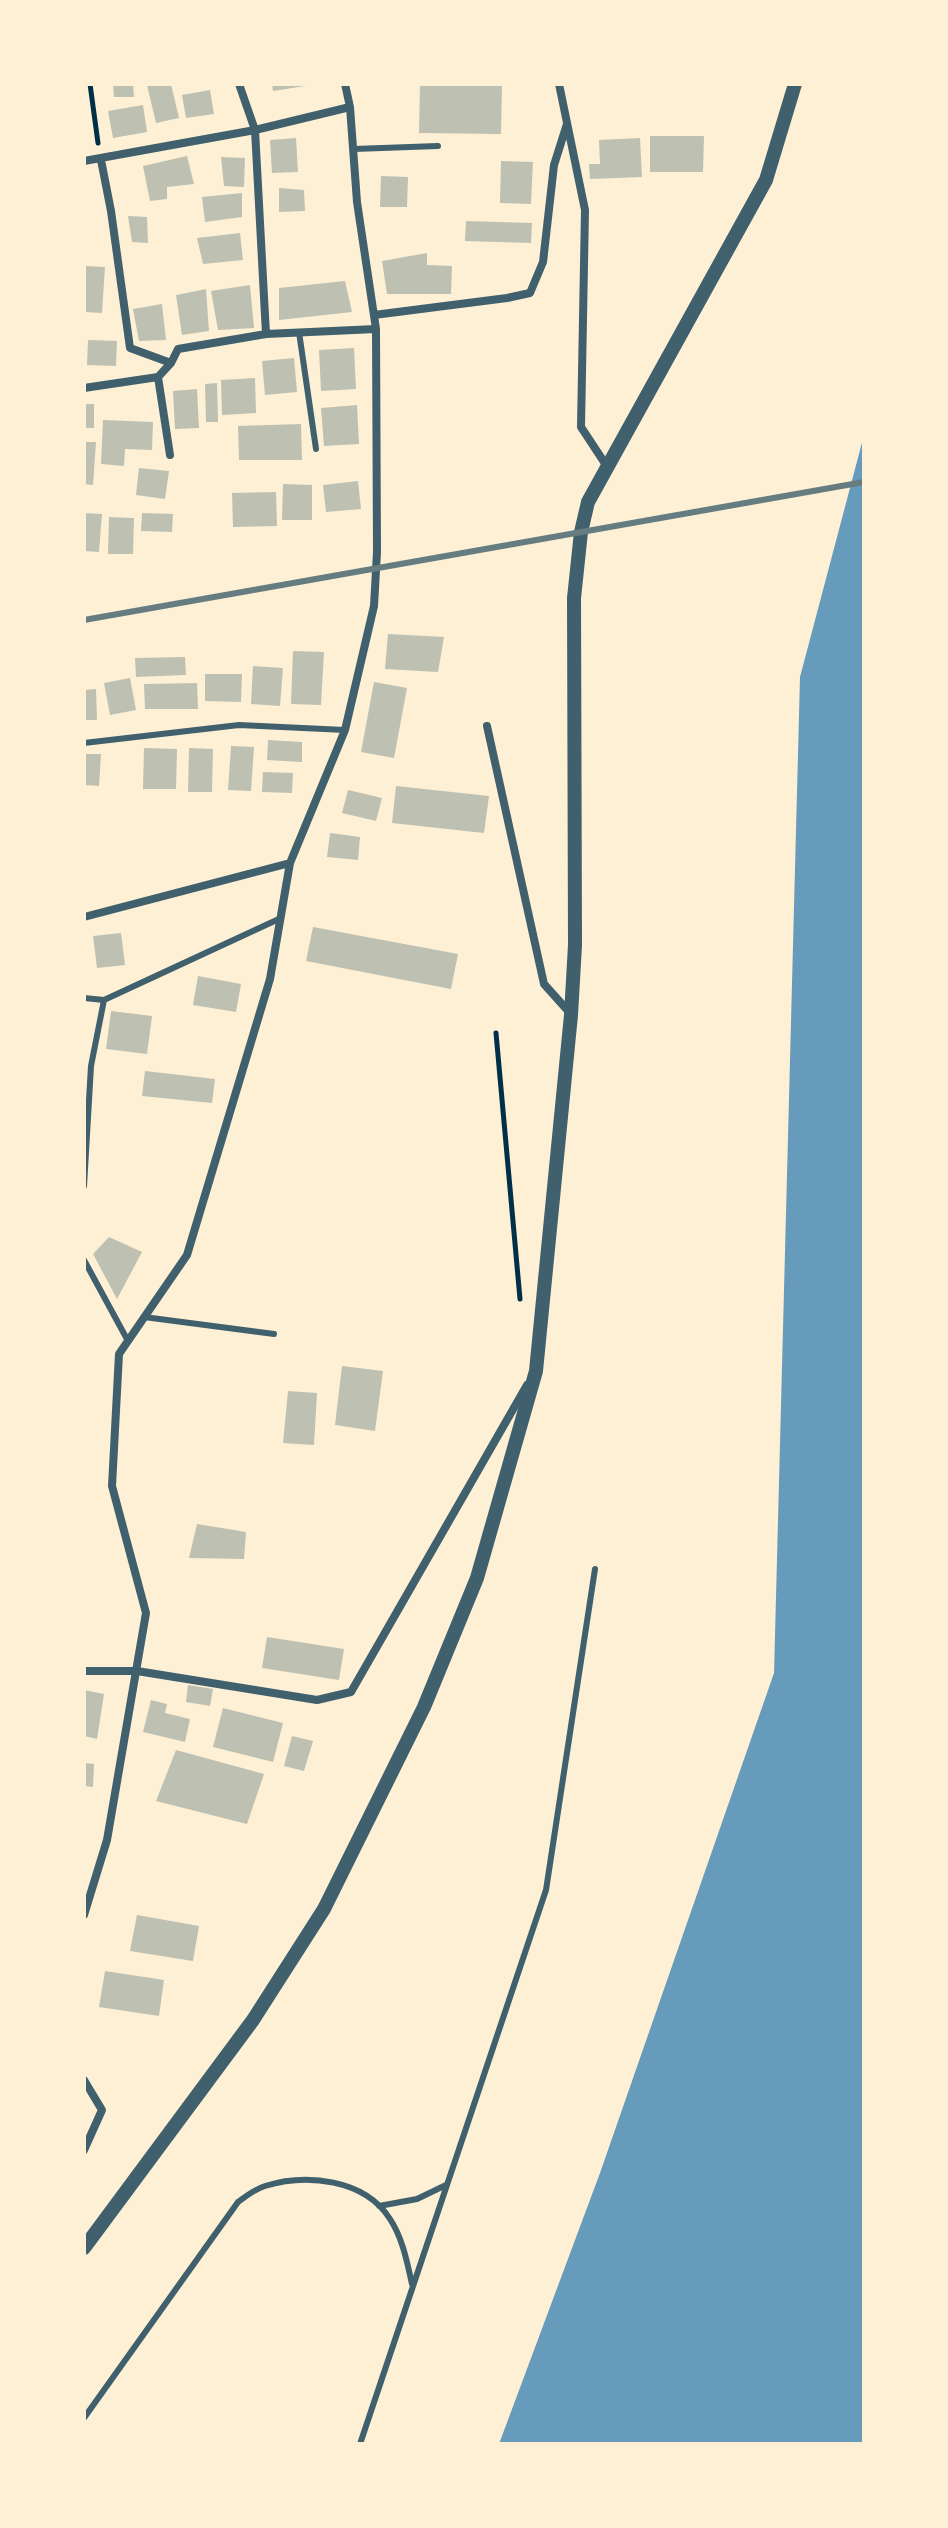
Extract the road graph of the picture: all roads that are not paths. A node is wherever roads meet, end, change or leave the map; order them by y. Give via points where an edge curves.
1 (239, 84) edge
2 (345, 84) edge
3 (559, 84) edge
4 (795, 84) edge
5 (350, 107) junction
6 (568, 122) junction
7 (255, 130) junction
8 (438, 146) dead end
9 (354, 149) junction
10 (101, 160) junction
11 (84, 161) edge
12 (374, 315) junction
13 (376, 329) junction
14 (299, 332) junction
15 (266, 334) junction
16 (171, 363) junction
17 (158, 377) junction
18 (84, 388) edge
19 (316, 449) dead end
20 (170, 455) dead end
21 (608, 469) junction
22 (487, 726) dead end
23 (345, 730) junction
24 (84, 743) edge
25 (290, 863) junction
26 (84, 917) edge
27 (281, 918) junction
28 (84, 998) edge
29 (104, 1000) junction
30 (571, 1015) junction
31 (84, 1186) edge
32 (84, 1260) edge
33 (144, 1317) junction
34 (274, 1334) dead end
35 (128, 1341) junction
36 (536, 1371) junction
37 (595, 1569) dead end
38 (84, 1671) edge
39 (137, 1671) junction
40 (84, 1915) edge
41 (84, 2080) edge
42 (84, 2150) edge
43 (446, 2185) junction
44 (379, 2206) junction
45 (84, 2248) edge
46 (413, 2288) junction
47 (84, 2418) edge
48 (360, 2444) edge

1 - 7 street
2 - 5 street
3 - 6 street
4 - 21 street via 766,180
5 - 7 street
5 - 9 street
6 - 12 street via 554,165 543,262 530,293
6 - 21 street via 585,210 581,427
7 - 10 street
7 - 15 street
8 - 9 lane
9 - 12 street
10 - 11 street
10 - 16 street via 130,348
12 - 13 street
13 - 14 street
13 - 23 street via 374,606
14 - 15 street
14 - 19 lane
15 - 16 street via 178,349
16 - 17 street
17 - 18 street
17 - 20 street
21 - 30 street via 588,502 574,598
22 - 30 street via 544,984
23 - 24 lane via 239,725
23 - 25 street
25 - 26 street
25 - 27 street
27 - 29 lane
27 - 33 street via 270,979 187,1255
28 - 29 lane
29 - 31 lane via 91,1066
30 - 36 street
32 - 35 lane
33 - 34 lane
33 - 35 street
35 - 39 street via 119,1354 112,1486 146,1613
36 - 39 street via 351,1692 317,1700
36 - 45 street via 477,1578 424,1707 324,1909 253,2020
37 - 43 lane via 546,1890
38 - 39 street
39 - 40 street via 107,1840
41 - 42 street via 102,2110
43 - 44 lane via 417,2199
43 - 46 lane
44 - 46 lane via 403,2246
44 - 47 lane via 358,2190 292,2179 261,2187 238,2202
46 - 48 lane

